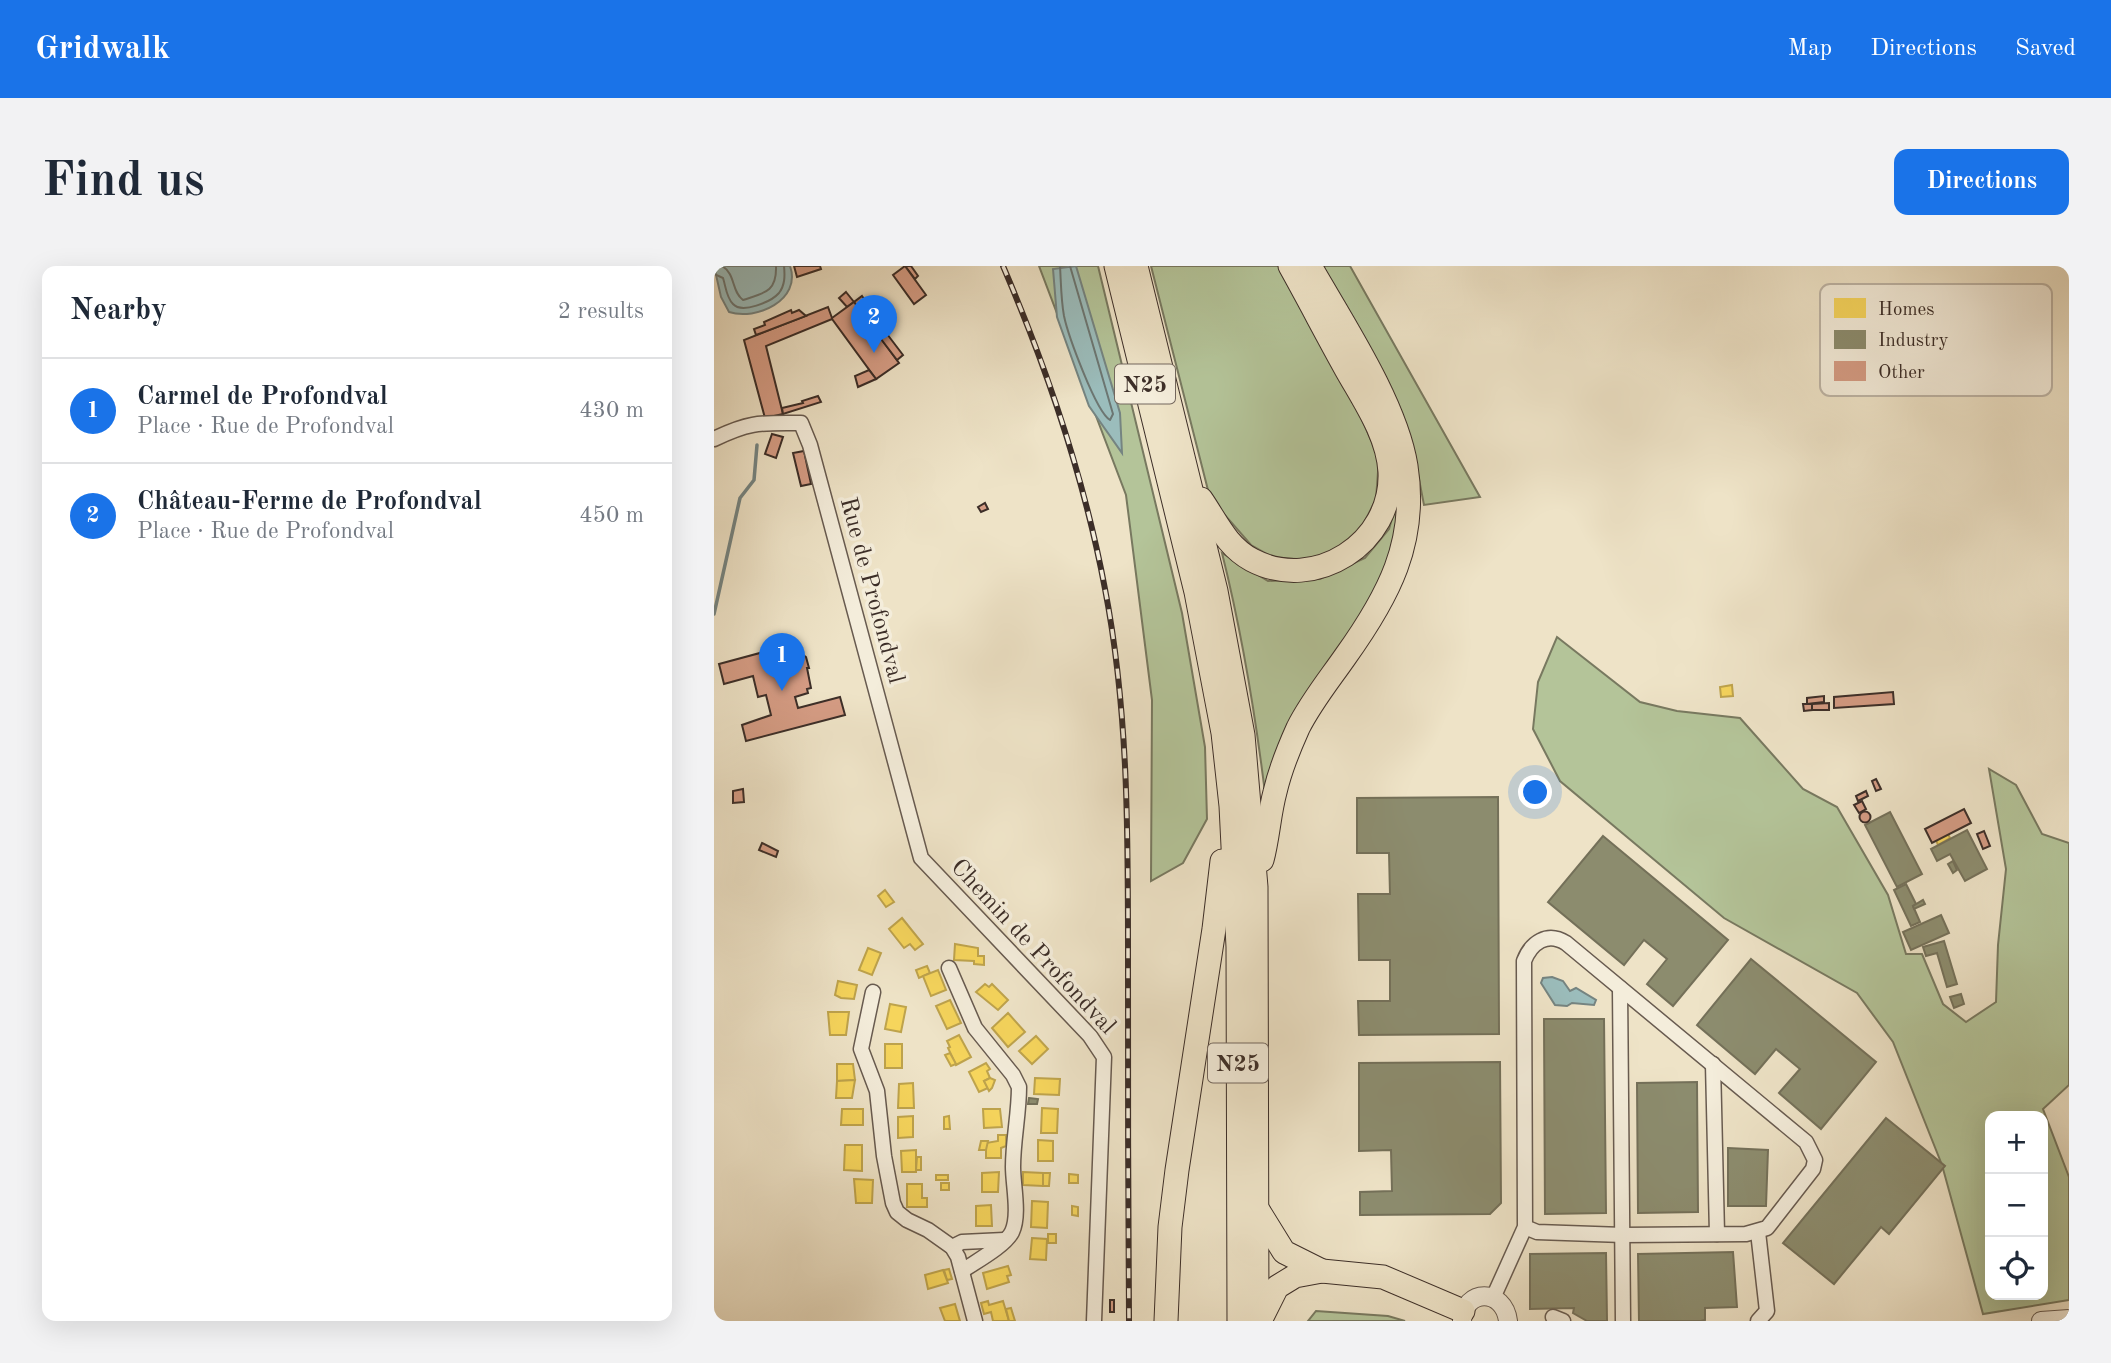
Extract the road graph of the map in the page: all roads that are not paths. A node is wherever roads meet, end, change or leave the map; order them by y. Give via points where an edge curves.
1 (1116, 266) edge
2 (1136, 266) edge
3 (1290, 266) edge
4 (1310, 266) edge
5 (714, 439) edge
6 (1190, 482) junction
7 (1231, 806) junction
8 (921, 858) joint
9 (1256, 887) junction
10 (949, 968) dead end
11 (1620, 988) junction
12 (873, 992) dead end
13 (1713, 1064) junction
14 (1257, 1208) junction
15 (1525, 1227) junction
16 (1758, 1232) junction
17 (1717, 1234) junction
18 (1623, 1235) junction
19 (1004, 1240) junction
20 (952, 1247) junction
21 (961, 1271) junction
22 (1322, 1271) junction
23 (1493, 1298) junction
24 (1462, 1316) edge
25 (2069, 1319) edge
26 (975, 1321) edge
27 (1094, 1321) edge
28 (1166, 1321) edge
29 (1239, 1321) edge
30 (1259, 1321) edge
31 (1507, 1321) edge
32 (1623, 1321) edge
33 (1758, 1321) edge
34 (2041, 1321) edge

1 - 7 highway, N25 via 1196,592 1223,733
2 - 6 highway, N25
3 - 6 highway via 1385,446 1390,473 1380,517 1370,535 1339,560 1300,571 1275,569 1233,547
4 - 9 highway via 1391,418 1406,464 1410,503 1396,572 1379,607 1318,694 1285,759
5 - 8 street, Rue de Profondval via 754,423 801,423
6 - 9 highway, N25 via 1241,722
7 - 28 highway via 1177,1170
7 - 29 highway, N25 via 1238,947
8 - 27 street, Chemin de Profondval via 1090,1036 1104,1057
9 - 14 highway, N25
10 - 19 street via 975,1028 1019,1087 1014,1226
11 - 13 street
11 - 15 street via 1560,939 1538,941 1524,961
11 - 18 street
12 - 20 street via 861,1049 877,1091 892,1203 907,1220
13 - 16 street via 1806,1142 1815,1160 1813,1169 1767,1228
13 - 17 street
14 - 22 highway via 1284,1252
14 - 30 highway, N25
15 - 18 street
15 - 23 street
16 - 17 street
16 - 33 street via 1767,1311
17 - 18 street
18 - 32 street
19 - 20 street via 962,1242
19 - 21 street
20 - 21 street
21 - 26 street
22 - 24 highway via 1383,1277
22 - 30 highway via 1295,1276 1277,1287
23 - 24 street via 1472,1300
23 - 31 street via 1507,1312
25 - 34 street

